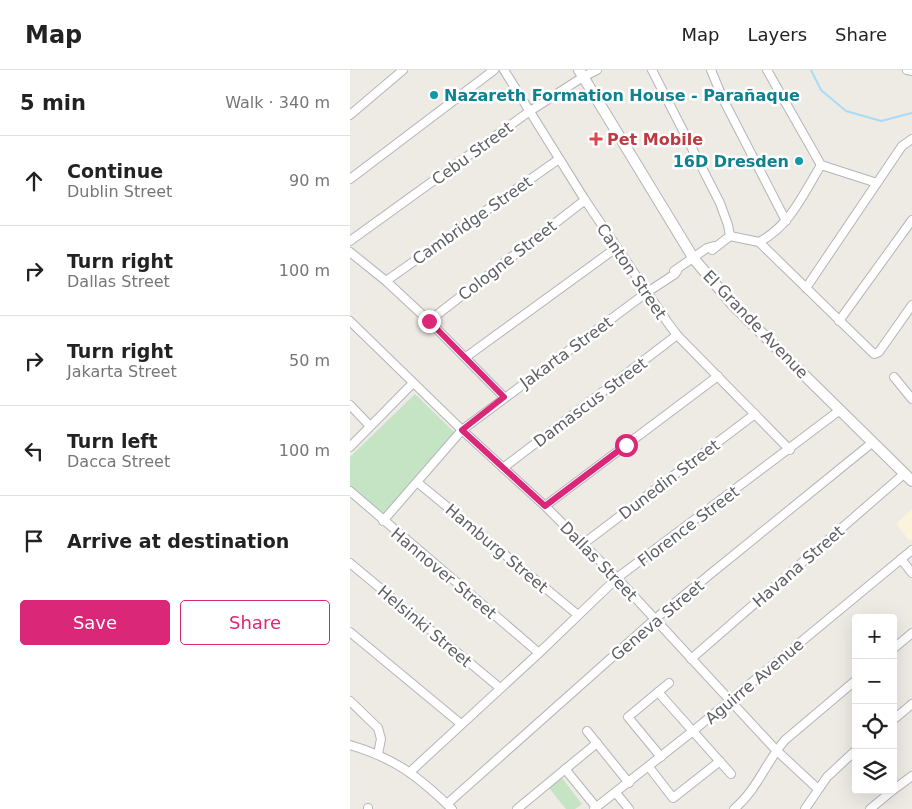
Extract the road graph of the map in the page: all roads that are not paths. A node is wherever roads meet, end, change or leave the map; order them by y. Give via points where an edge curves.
1 (403, 70) edge
2 (494, 70) edge
3 (504, 70) edge
4 (597, 70) edge
5 (652, 70) edge
6 (712, 70) edge
7 (767, 70) edge
8 (907, 70) edge
9 (912, 71) edge
10 (581, 73) edge
11 (530, 111) junction
12 (350, 115) edge
13 (912, 139) edge
14 (559, 159) junction
15 (821, 166) junction
16 (350, 180) edge
17 (877, 183) junction
18 (585, 200) junction
19 (912, 220) edge
20 (786, 221) junction
21 (730, 236) junction
22 (350, 241) edge
23 (759, 242) junction
24 (616, 248) junction
25 (350, 252) edge
26 (698, 256) junction
27 (386, 281) junction
28 (806, 288) junction
29 (646, 293) junction
30 (912, 305) edge
31 (350, 321) edge
32 (429, 321) junction
33 (839, 321) junction
34 (677, 336) junction
35 (466, 356) junction
36 (718, 376) junction
37 (894, 378) dead end
38 (413, 383) junction
39 (911, 396) edge
40 (504, 397) junction
41 (350, 405) edge
42 (840, 410) junction
43 (755, 414) junction
44 (370, 426) junction
45 (462, 430) junction
46 (873, 442) junction
47 (350, 448) edge
48 (790, 450) junction
49 (503, 468) junction
50 (908, 477) edge
51 (417, 482) junction
52 (350, 492) edge
53 (545, 506) junction
54 (383, 521) junction
55 (583, 544) junction
56 (912, 550) edge
57 (901, 560) junction
58 (350, 563) edge
59 (912, 572) edge
60 (617, 578) junction
61 (578, 615) junction
62 (655, 620) junction
63 (350, 632) edge
64 (912, 633) edge
65 (897, 646) edge
66 (539, 653) junction
67 (691, 659) junction
68 (852, 683) edge
69 (669, 684) dead end
70 (500, 688) junction
71 (658, 692) junction
72 (350, 701) edge
73 (729, 701) junction
74 (912, 704) edge
75 (897, 717) edge
76 (461, 724) junction
77 (588, 731) dead end
78 (693, 731) junction
79 (597, 743) junction
80 (350, 745) edge
81 (776, 750) junction
82 (378, 754) junction
83 (852, 754) edge
84 (660, 757) junction
85 (720, 761) junction
86 (649, 767) junction
87 (565, 769) junction
88 (410, 772) junction
89 (731, 774) dead end
90 (912, 776) edge
91 (629, 783) junction
92 (897, 787) edge
93 (818, 789) junction
94 (616, 793) junction
95 (888, 794) edge
96 (449, 807) edge
97 (595, 808) edge
98 (517, 809) edge
99 (629, 809) edge
100 (734, 809) edge
101 (805, 809) edge
102 (870, 809) edge

1 - 12 street
2 - 16 street
3 - 11 street, Canton Street
4 - 10 street, Cebu Street
5 - 21 street via 720,203
6 - 20 street
7 - 15 street
8 - 9 street
10 - 11 street, Cebu Street
10 - 26 street, El Grande Avenue
11 - 14 street, Canton Street
11 - 22 street, Cebu Street
13 - 17 street via 902,146
14 - 18 street, Canton Street
14 - 27 street, Cambridge Street
15 - 17 street
15 - 20 street
17 - 28 street
18 - 24 street, Canton Street
18 - 32 street, Cologne Street
19 - 33 street
20 - 23 street
21 - 23 street
21 - 26 street, Jakarta Street
23 - 28 street
24 - 29 street, Canton Street
24 - 35 street
25 - 27 street
26 - 29 street, Jakarta Street
26 - 42 street, El Grande Avenue via 733,305
27 - 32 street
28 - 33 street
29 - 34 street, Canton Street
29 - 40 street, Jakarta Street
30 - 33 street via 879,352 874,354
31 - 38 street, Dallas Street
32 - 35 street
34 - 36 street, Canton Street
34 - 49 street, Damascus Street
35 - 40 street
36 - 43 street, Canton Street
36 - 53 street
37 - 39 street
38 - 44 street
38 - 45 street, Dallas Street
40 - 45 street, Jakarta Street
41 - 44 street
42 - 46 street, El Grande Avenue
42 - 48 street, Florence Street
43 - 48 street, Canton Street
43 - 55 street, Dunedin Street
44 - 47 street
45 - 49 street, Dallas Street
45 - 51 street, Jakarta Street
46 - 50 street, El Grande Avenue
46 - 62 street, Geneva Street
48 - 60 street, Florence Street
49 - 53 street, Dallas Street
50 - 67 street, Havana Street
51 - 54 street, Jakarta Street
51 - 61 street, Hamburg Street
52 - 54 street, Hannover Street
53 - 55 street, Dallas Street
54 - 66 street, Hannover Street
55 - 60 street, Dallas Street
56 - 57 street, Aguirre Avenue
57 - 59 street
57 - 73 street, Aguirre Avenue
58 - 70 street, Helsinki Street
60 - 61 street, Florence Street
60 - 62 street, Dallas Street
61 - 66 street, Florence Street
62 - 67 street, Dallas Street
62 - 96 street, Geneva Street
63 - 76 street
64 - 65 street
66 - 70 street, Florence Street
67 - 73 street, Dallas Street
68 - 81 street
69 - 71 street
70 - 76 street, Florence Street
71 - 78 street
71 - 84 street via 628,717
72 - 82 street via 378,728
73 - 78 street, Aguirre Avenue
73 - 81 street, Dallas Street
74 - 75 street
76 - 88 street, Florence Street
77 - 79 street
78 - 84 street, Aguirre Avenue
78 - 85 street
79 - 87 street
79 - 91 street
80 - 82 street
81 - 93 street, Dallas Street
81 - 100 street via 755,786
82 - 88 street
83 - 93 street
84 - 86 street, Aguirre Avenue
85 - 86 street via 673,798
85 - 89 street
86 - 91 street, Aguirre Avenue
87 - 97 street
87 - 98 street
88 - 96 street
90 - 92 street
91 - 94 street, Aguirre Avenue
93 - 101 street
94 - 97 street, Aguirre Avenue
94 - 99 street
95 - 102 street

